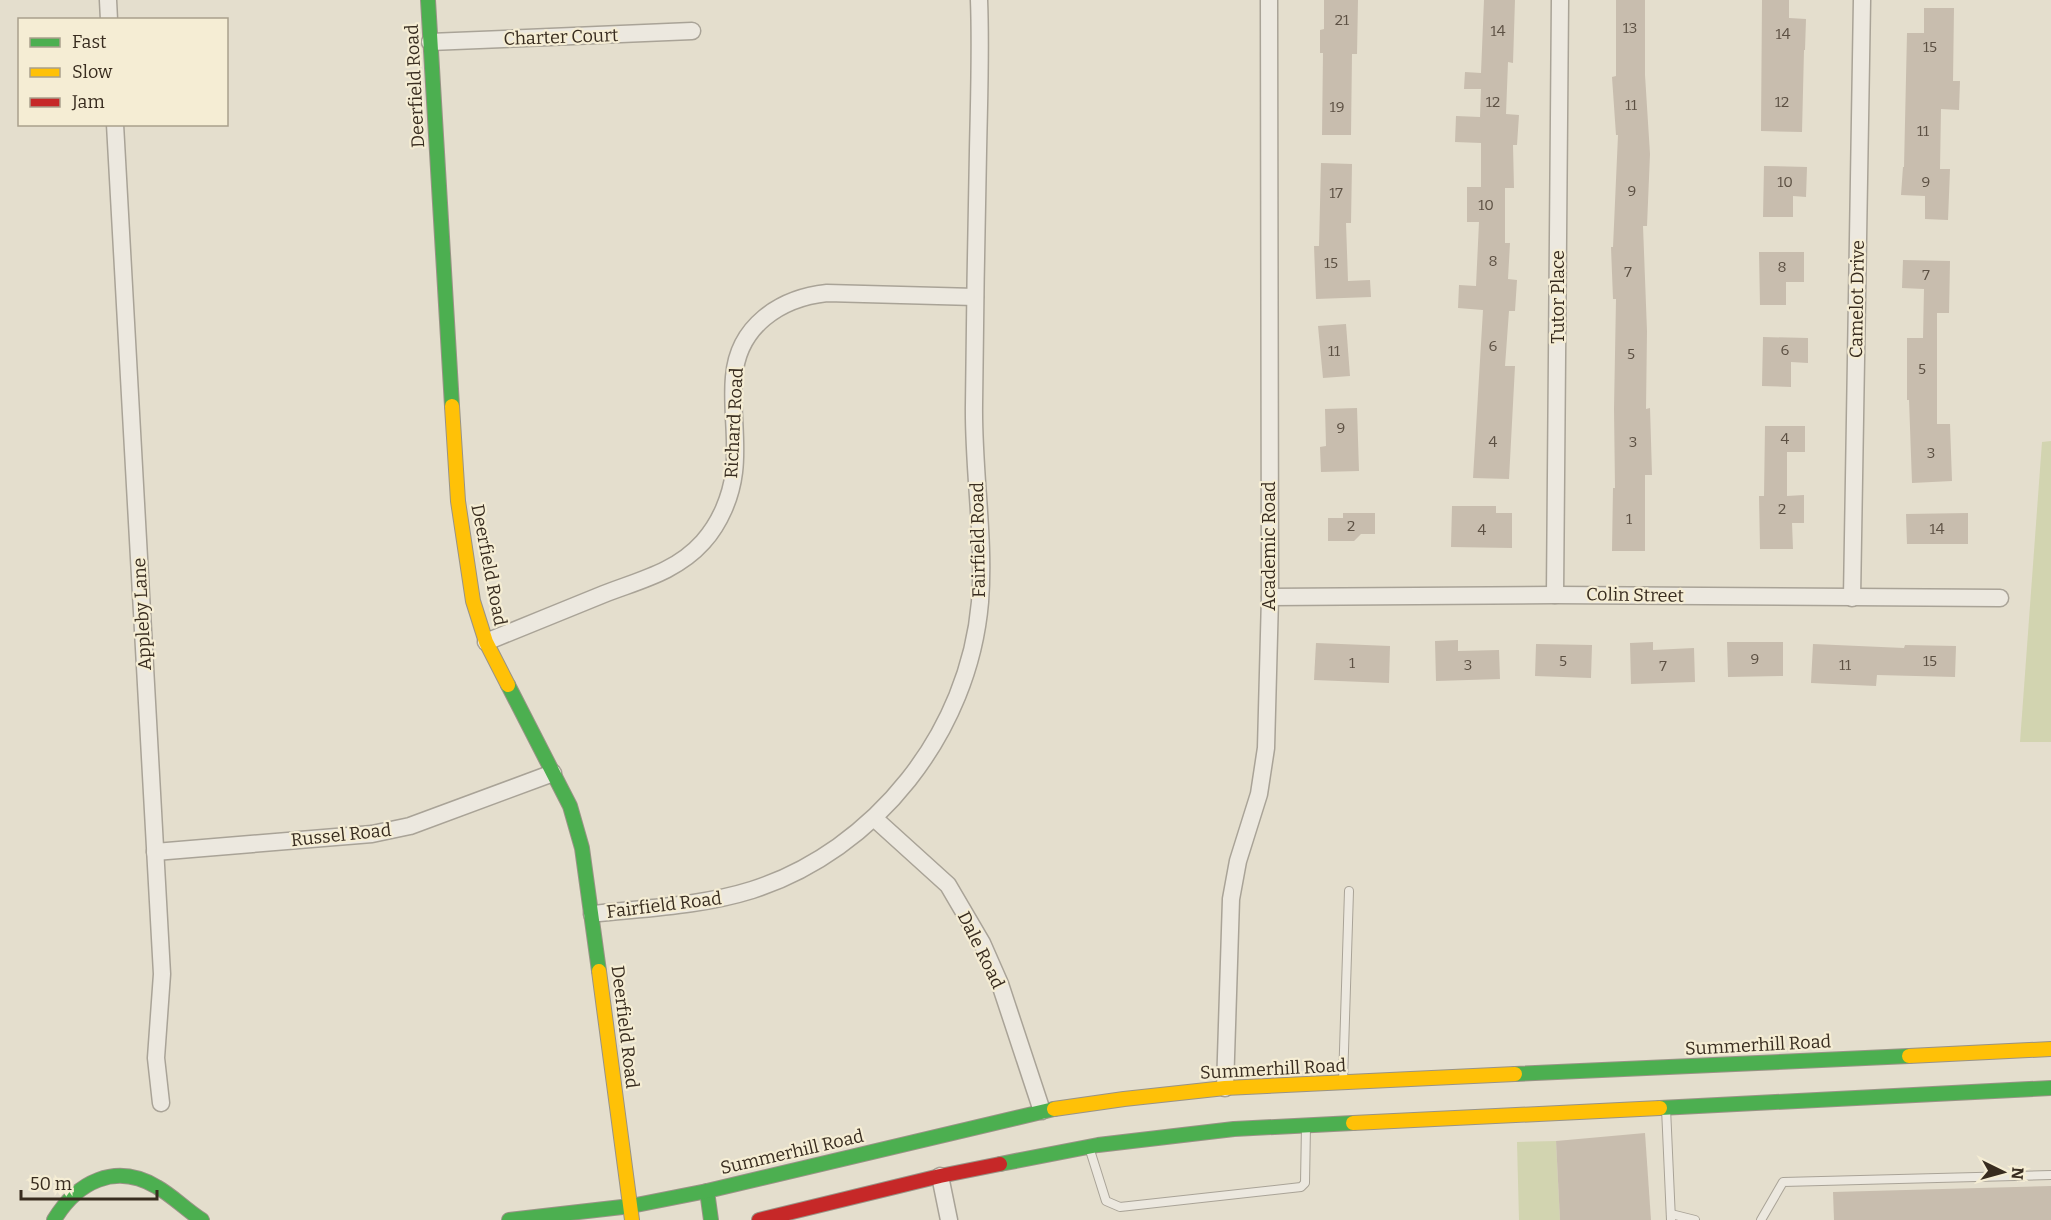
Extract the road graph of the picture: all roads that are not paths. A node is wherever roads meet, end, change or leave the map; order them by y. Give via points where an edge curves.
1 (108, 0) edge
2 (428, 0) edge
3 (979, 0) edge
4 (1269, 0) edge
5 (1560, 0) edge
6 (1862, 0) edge
7 (109, 18) edge
8 (692, 31) dead end
9 (430, 42) junction
10 (115, 126) edge
11 (975, 297) junction
12 (1556, 595) junction
13 (1270, 597) junction
14 (2000, 597) dead end
15 (1852, 598) junction
16 (486, 642) junction
17 (553, 773) junction
18 (874, 818) junction
19 (155, 852) junction
20 (1349, 891) dead end
21 (592, 914) junction
22 (2051, 1049) edge
23 (1343, 1083) junction
24 (1226, 1088) junction
25 (2051, 1088) edge
26 (161, 1103) dead end
27 (1666, 1108) junction
28 (1041, 1111) junction
29 (1306, 1125) junction
30 (1089, 1146) junction
31 (2051, 1175) edge
32 (940, 1176) junction
33 (707, 1191) junction
34 (631, 1213) edge
35 (1671, 1217) edge
36 (54, 1220) edge
37 (202, 1220) edge
38 (509, 1220) edge
39 (711, 1220) edge
40 (759, 1220) edge
41 (949, 1220) edge
42 (1695, 1220) edge
43 (1761, 1220) edge

1 - 7 street
2 - 9 street, Deerfield Road
3 - 11 street, Fairfield Road
4 - 13 street, Academic Road
5 - 12 street, Tutor Place
6 - 15 street, Camelot Drive
8 - 9 street, Charter Court
9 - 16 street, Deerfield Road via 458,501 473,601
10 - 19 street, Appleby Lane
11 - 16 street, Richard Road via 827,293 807,295 772,311 752,332 738,357 734,376 733,483 724,509 702,543 682,561 658,574
11 - 18 street, Fairfield Road via 974,422 981,568 975,638 962,683 938,736 913,775
12 - 13 street, Colin Street
12 - 15 street, Colin Street
13 - 24 street, Academic Road via 1266,748 1259,794 1238,861 1231,899
14 - 15 street, Colin Street
16 - 17 street, Deerfield Road
17 - 19 street, Russel Road via 410,826 372,834
17 - 21 street, Deerfield Road via 570,806 582,848
18 - 21 street, Fairfield Road via 818,860 754,889 686,905
18 - 28 street, Dale Road via 948,885 982,943 1000,984
19 - 26 street, Appleby Lane via 162,974 156,1058
20 - 23 lane
21 - 34 street, Deerfield Road
22 - 23 street, Summerhill Road
23 - 24 street, Summerhill Road
24 - 28 street, Summerhill Road
25 - 27 street
27 - 29 street
27 - 35 lane
28 - 33 street, Summerhill Road
29 - 30 street
29 - 30 lane via 1305,1183 1301,1187 1120,1207 1106,1201
30 - 32 street
31 - 43 lane via 1783,1182
32 - 40 street
32 - 41 street
33 - 34 street, Summerhill Road
33 - 39 street
34 - 38 street, Summerhill Road
35 - 42 lane
36 - 37 street via 79,1189 99,1179 120,1176 149,1182

